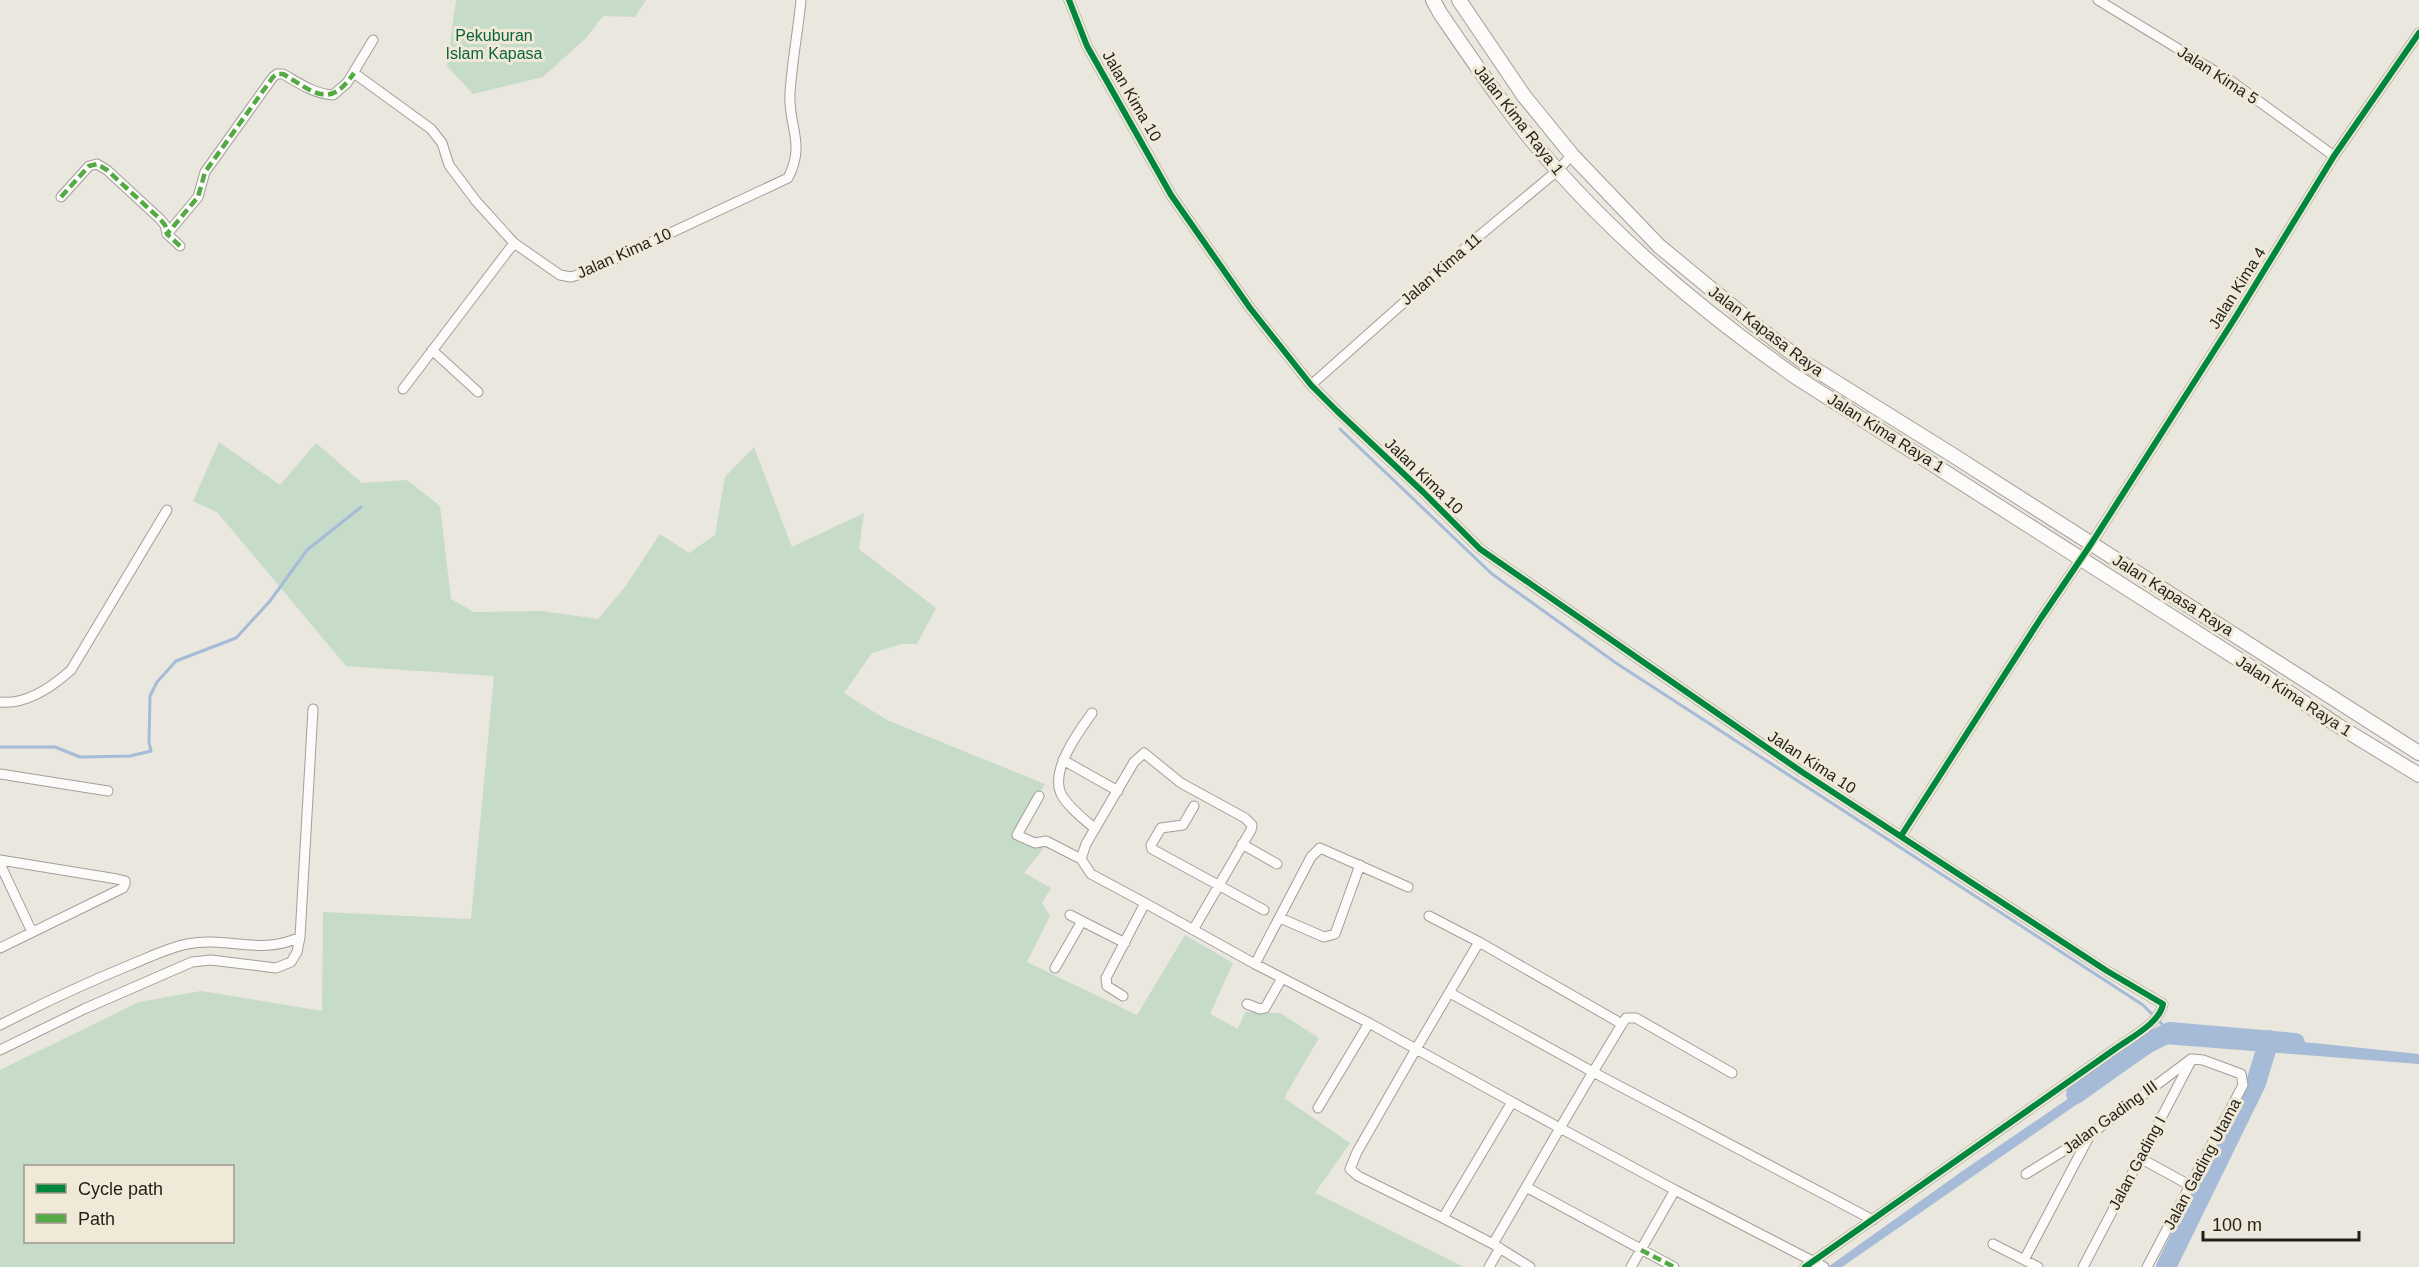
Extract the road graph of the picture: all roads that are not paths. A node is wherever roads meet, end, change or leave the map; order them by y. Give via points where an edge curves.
1 (801, 0) edge
2 (1069, 0) edge
3 (1433, 0) edge
4 (1459, 0) edge
5 (2098, 0) edge
6 (2419, 33) edge
7 (373, 40) dead end
8 (354, 73) junction
9 (1572, 155) junction
10 (2334, 156) junction
11 (1557, 171) junction
12 (61, 197) dead end
13 (167, 234) junction
14 (514, 243) junction
15 (180, 246) dead end
16 (432, 350) junction
17 (1311, 385) junction
18 (403, 388) dead end
19 (478, 392) dead end
20 (167, 510) dead end
21 (2091, 544) junction
22 (2081, 559) junction
23 (0, 702) edge
24 (313, 709) dead end
25 (1092, 713) dead end
26 (2419, 753) edge
27 (1063, 760) junction
28 (0, 774) edge
29 (2419, 775) edge
30 (108, 791) dead end
31 (1118, 791) junction
32 (1039, 796) dead end
33 (1194, 806) dead end
34 (1095, 829) junction
35 (1901, 836) junction
36 (1242, 844) junction
37 (1081, 859) junction
38 (0, 862) edge
39 (1277, 864) dead end
40 (1360, 865) junction
41 (1219, 884) junction
42 (1408, 887) dead end
43 (1145, 903) junction
44 (1264, 910) dead end
45 (1070, 915) dead end
46 (1430, 916) dead end
47 (1280, 918) junction
48 (1082, 921) junction
49 (1192, 930) junction
50 (32, 932) junction
51 (300, 937) junction
52 (1479, 942) junction
53 (1125, 943) junction
54 (0, 948) edge
55 (1255, 964) junction
56 (1055, 968) dead end
57 (1282, 978) junction
58 (1450, 993) junction
59 (1123, 996) dead end
60 (1247, 1004) dead end
61 (1369, 1023) junction
62 (1622, 1024) junction
63 (0, 1025) edge
64 (1416, 1048) junction
65 (0, 1050) edge
66 (2192, 1059) junction
67 (1593, 1072) junction
68 (1732, 1073) dead end
69 (1512, 1102) junction
70 (1318, 1108) dead end
71 (1560, 1128) junction
72 (2091, 1134) junction
73 (2140, 1158) junction
74 (2026, 1174) dead end
75 (2190, 1186) junction
76 (1526, 1187) junction
77 (1675, 1190) junction
78 (1443, 1218) junction
79 (1873, 1220) junction
80 (1993, 1244) dead end
81 (1497, 1246) junction
82 (1641, 1250) junction
83 (2024, 1260) junction
84 (1809, 1264) edge
85 (1823, 1266) edge
86 (1489, 1267) edge
87 (1530, 1267) edge
88 (1631, 1267) edge
89 (1674, 1267) edge
90 (2038, 1267) edge
91 (2083, 1267) edge
92 (2146, 1267) edge

1 - 14 street, Jalan Kima 10 via 790,94 798,150 788,178 571,277 560,275
2 - 17 street, Jalan Kima 10 via 1087,45 1171,195 1250,308
3 - 11 main road, Jalan Kima Raya 1 via 1501,101
4 - 9 main road, Jalan Kapasa Raya via 1524,96
5 - 10 street, Jalan Kima 5 via 2230,81
6 - 10 street, Jalan Kima 4
7 - 8 street
8 - 13 street via 333,95 322,95 283,74 273,77 205,172 198,197
8 - 14 street, Jalan Kima 10 via 431,129 442,143 449,165
9 - 11 street, Jalan Kima 11
9 - 21 main road, Jalan Kapasa Raya via 1659,246 1755,326 1805,363
10 - 21 street, Jalan Kima 4
11 - 17 street, Jalan Kima 11
11 - 22 main road, Jalan Kima Raya 1 via 1674,283 1757,349
12 - 13 street via 89,166 97,164 159,219
13 - 15 street
14 - 16 street
16 - 18 street
16 - 19 street
17 - 35 street, Jalan Kima 10 via 1495,561
20 - 23 street via 71,670 22,702
21 - 22 street, Jalan Kima 4
21 - 26 main road, Jalan Kapasa Raya
22 - 29 main road, Jalan Kima Raya 1
22 - 35 street
24 - 51 street
25 - 27 street
27 - 31 street
27 - 34 street via 1060,792
28 - 30 street
31 - 34 street
31 - 36 street via 1134,762 1148,753 1181,783 1250,822 1251,830
32 - 37 street via 1017,835 1035,843 1046,841
33 - 41 street via 1183,825 1161,828 1151,847
34 - 37 street
35 - 79 street, Jalan Kima 10 via 2163,1004 2158,1015
36 - 39 street
36 - 41 street
37 - 43 street via 1091,874
38 - 50 street
38 - 50 street via 125,882 123,888
40 - 42 street
40 - 47 street via 1325,848 1315,851
40 - 47 street via 1335,934 1324,938
41 - 44 street
41 - 49 street
43 - 49 street
43 - 53 street
45 - 48 street
46 - 52 street
47 - 55 street
48 - 53 street
48 - 56 street
49 - 55 street
50 - 54 street
51 - 63 street via 269,947 207,941 186,944 68,990
51 - 65 street via 291,962 276,969 211,960 192,962
52 - 58 street
52 - 62 street
53 - 59 street via 1106,982
55 - 57 street
57 - 60 street via 1265,1008
57 - 61 street
58 - 64 street
58 - 67 street
61 - 64 street
61 - 70 street
62 - 67 street
62 - 68 street via 1626,1017 1636,1018
64 - 69 street
64 - 78 street via 1350,1169
66 - 72 street, Jalan Gading III
66 - 73 street, Jalan Gading I
66 - 75 street, Jalan Gading Utama via 2233,1070 2244,1081
67 - 71 street
67 - 79 street
69 - 71 street
69 - 78 street
71 - 76 street
71 - 77 street
72 - 74 street, Jalan Gading III
72 - 83 street
73 - 75 street
73 - 91 street, Jalan Gading I
75 - 92 street, Jalan Gading Utama
76 - 81 street
76 - 82 street
77 - 82 street
77 - 84 street
78 - 81 street
79 - 84 street
80 - 83 street
81 - 86 street
81 - 87 street
82 - 88 street
82 - 89 street
83 - 90 street
84 - 85 street

